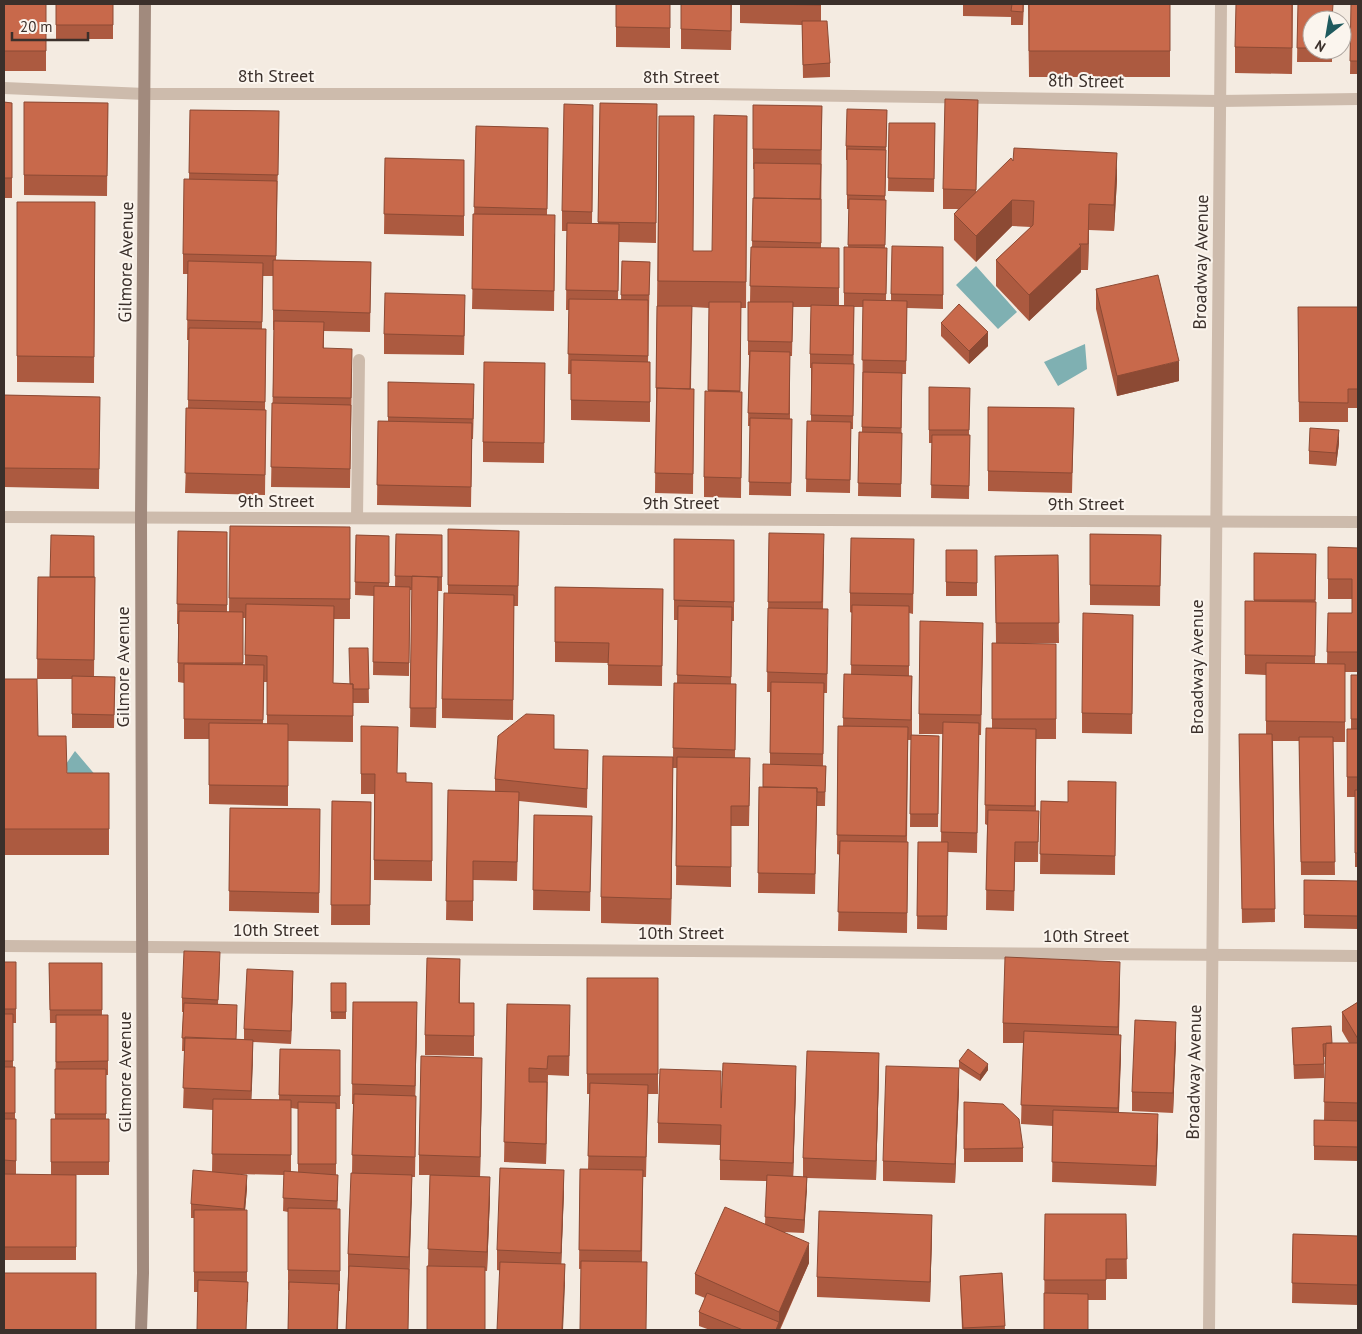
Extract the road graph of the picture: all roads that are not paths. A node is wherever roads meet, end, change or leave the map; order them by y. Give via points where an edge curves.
1 (145, 4) edge
2 (1221, 4) edge
3 (4, 88) edge
4 (145, 94) junction
5 (1358, 98) edge
6 (1220, 100) junction
7 (359, 360) dead end
8 (4, 517) edge
9 (141, 518) junction
10 (357, 518) junction
11 (1215, 522) junction
12 (1358, 522) edge
13 (4, 946) edge
14 (142, 947) junction
15 (1212, 954) junction
16 (1358, 956) edge
17 (141, 1330) edge
18 (1209, 1330) edge

1 - 4 main road, Gilmore Avenue
2 - 6 street, Broadway Avenue
3 - 4 street, 8th Street
4 - 6 street, 8th Street via 708,94
4 - 9 main road, Gilmore Avenue
5 - 6 street, 8th Street
6 - 11 street, Broadway Avenue
7 - 10 street
8 - 9 street, 9th Street
9 - 10 street, 9th Street
9 - 14 main road, Gilmore Avenue
10 - 11 street, 9th Street
11 - 12 street, 9th Street
11 - 15 street, Broadway Avenue
13 - 14 street, 10th Street
14 - 15 street, 10th Street
14 - 17 main road, Gilmore Avenue
15 - 16 street, 10th Street
15 - 18 street, Broadway Avenue

